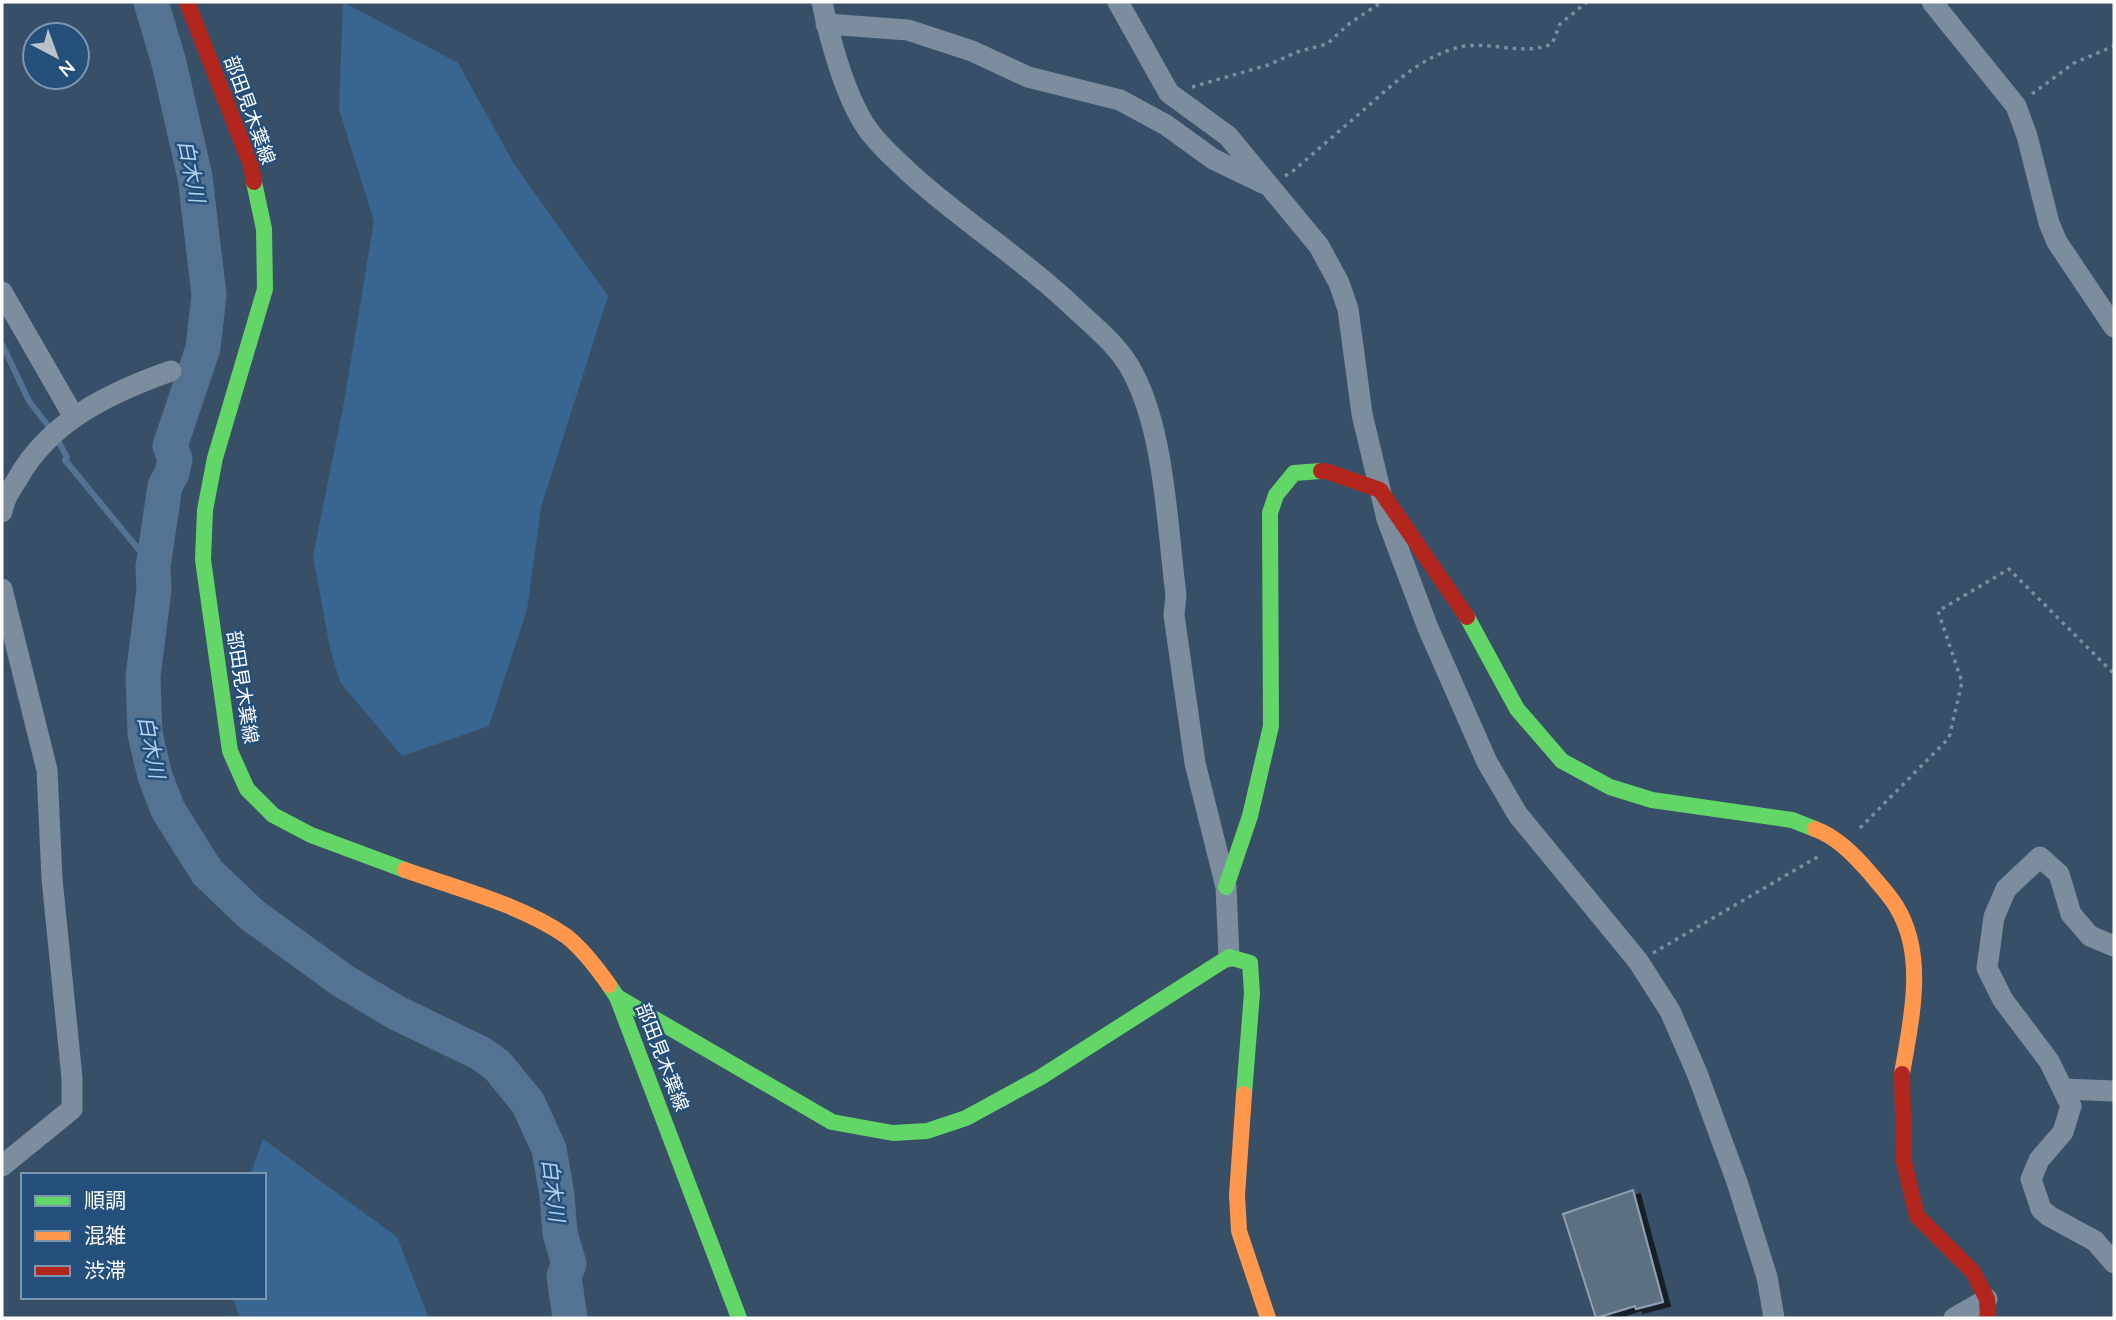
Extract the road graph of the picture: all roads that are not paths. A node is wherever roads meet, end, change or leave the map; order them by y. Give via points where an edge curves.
1 (187, 2) edge
2 (822, 2) edge
3 (1118, 2) edge
4 (1931, 2) edge
5 (827, 24) junction
6 (1274, 184) junction
7 (2, 292) edge
8 (2114, 327) edge
9 (171, 371) dead end
10 (74, 417) junction
11 (1380, 490) junction
12 (2, 512) edge
13 (2, 590) edge
14 (1226, 887) junction
15 (2114, 946) edge
16 (1229, 957) junction
17 (618, 997) junction
18 (2063, 1089) junction
19 (2114, 1091) edge
20 (2, 1166) edge
21 (2114, 1263) edge
22 (1988, 1309) edge
23 (739, 1318) edge
24 (1268, 1318) edge
25 (1774, 1318) edge
26 (1954, 1318) edge

1 - 17 street, 部田見木葉線 via 251,165 264,229 265,289 215,458 205,510 203,560 230,751 247,789 273,815 311,835 529,915 568,937
2 - 5 street
3 - 6 street via 1169,93 1228,136
4 - 8 street via 2015,106 2053,232
5 - 6 street via 908,30 972,51 1028,77 1120,100 1166,125 1213,159
5 - 14 street via 863,122 896,160 1041,277 1108,339 1132,370 1156,436 1195,763
6 - 11 street via 1319,246 1339,283 1348,309 1362,414
7 - 10 street
9 - 10 street via 134,384
10 - 12 street via 28,459
11 - 14 street via 1326,471 1294,473 1276,495 1270,513 1270,726 1250,816
11 - 22 street via 1468,619 1517,709 1562,761 1610,787 1652,800 1792,820 1827,833 1854,855 1896,905 1914,959 1912,1022 1901,1078 1904,1162 1917,1216 1973,1272
11 - 25 street via 1421,612 1487,762 1518,815 1638,961 1670,1011 1741,1194 1767,1277
13 - 20 street via 47,770 72,1098 72,1109
14 - 16 street
15 - 18 street via 2090,936 2071,914 2059,874 2040,857 2006,889 1993,917 1987,968 2003,1000 2049,1060
16 - 17 street via 1041,1077 966,1118 927,1131 893,1133 832,1122
16 - 24 street via 1250,963 1252,993 1237,1195 1239,1231
17 - 23 street, 部田見木葉線
18 - 19 street
18 - 21 street via 2071,1106 2063,1132 2039,1160 2031,1179 2041,1209 2095,1241
22 - 26 street

